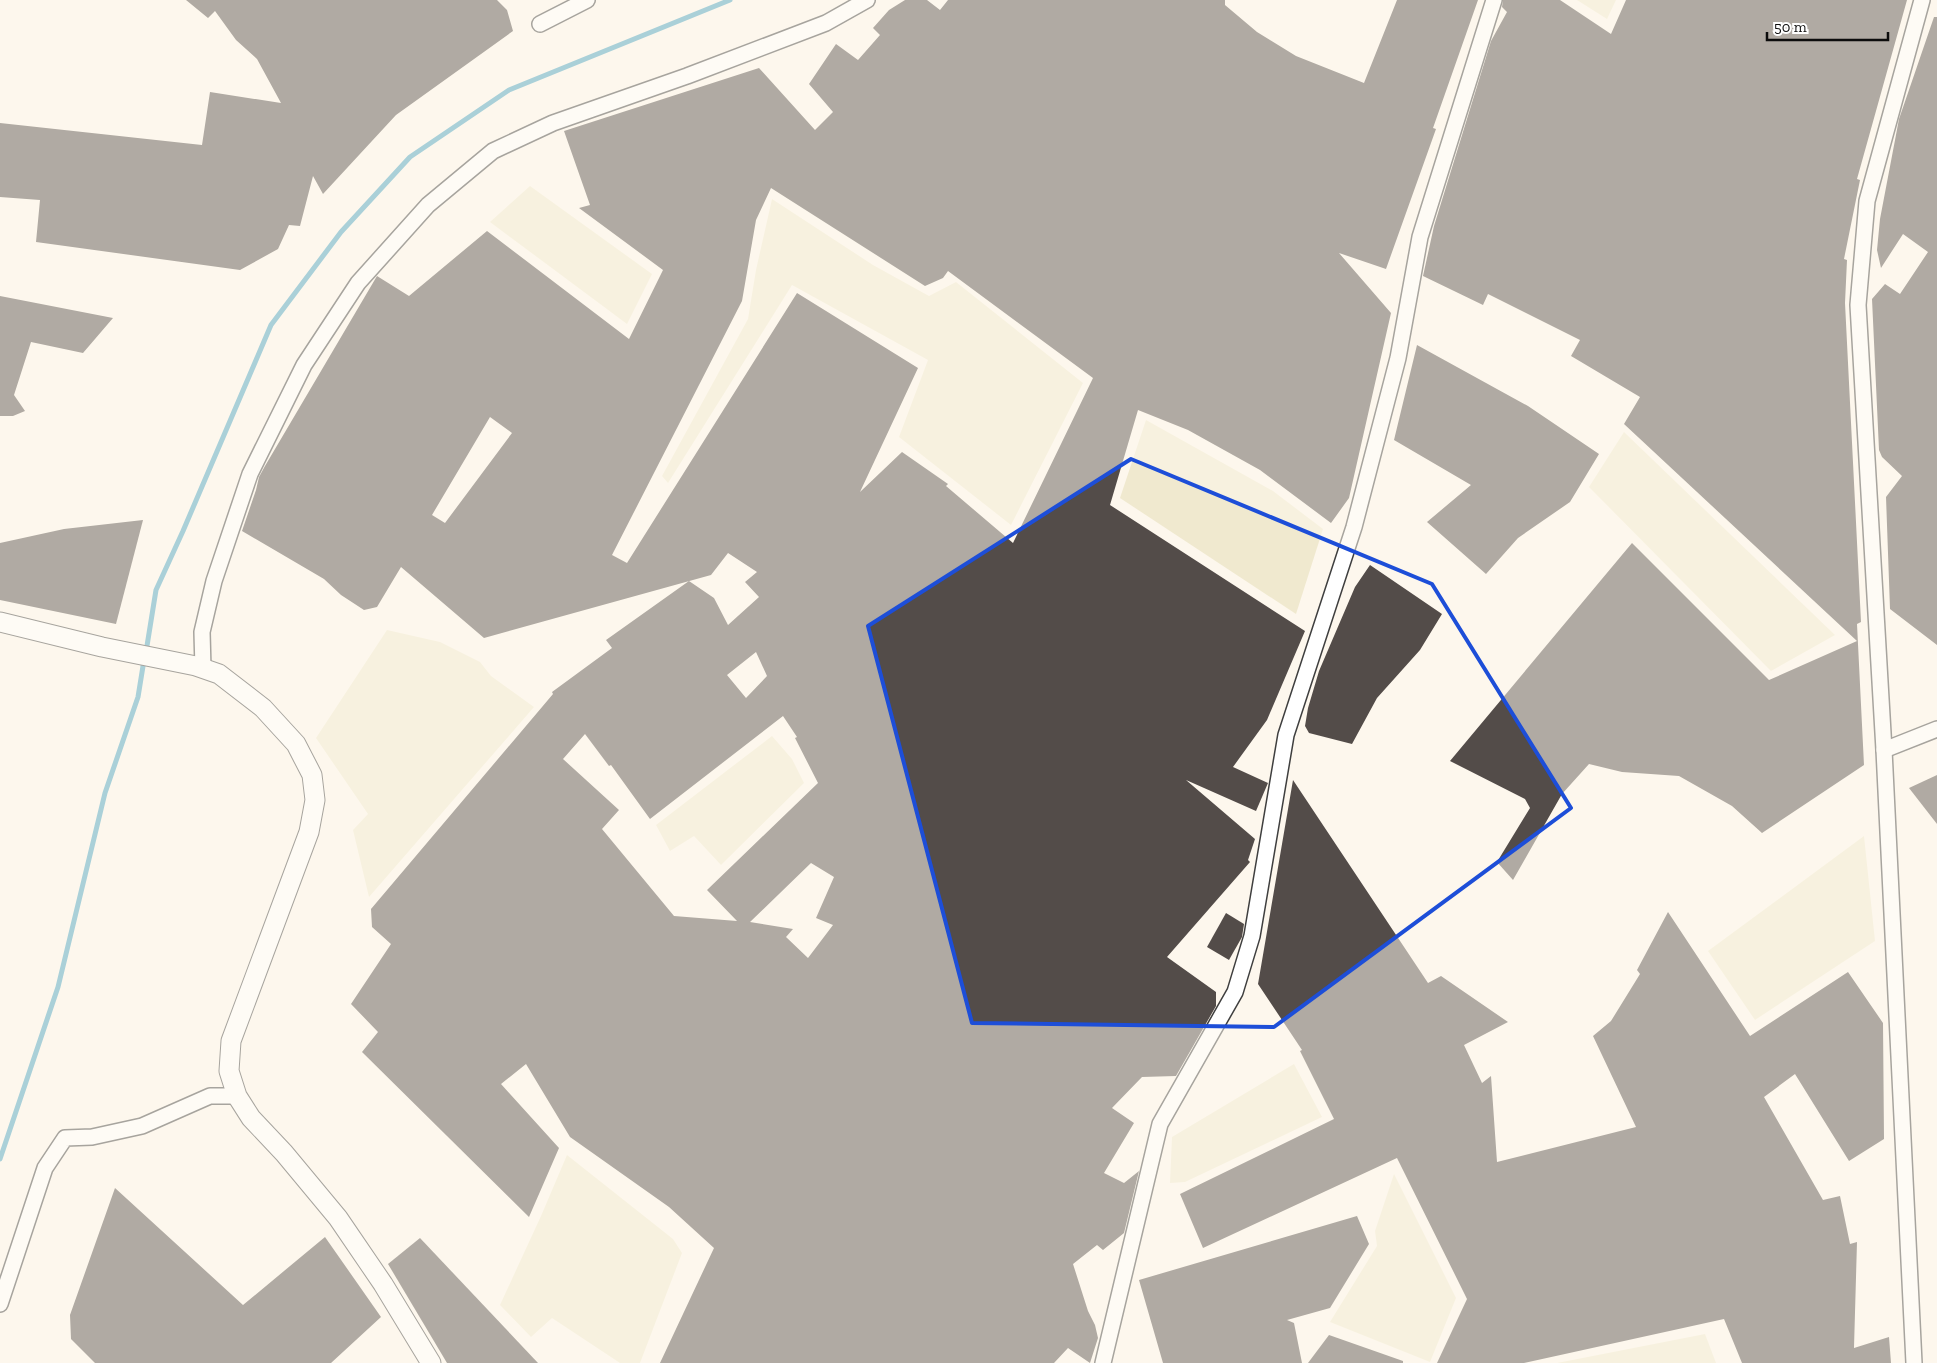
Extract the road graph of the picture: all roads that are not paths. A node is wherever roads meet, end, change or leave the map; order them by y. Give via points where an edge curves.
1 (587, 0) edge
2 (867, 0) edge
3 (1494, 0) edge
4 (1922, 0) edge
5 (540, 24) dead end
6 (0, 622) edge
7 (200, 667) junction
8 (1937, 729) edge
9 (1884, 750) junction
10 (237, 1096) junction
11 (0, 1304) edge
12 (431, 1363) edge
13 (1103, 1363) edge
14 (1914, 1363) edge

1 - 5 street
2 - 7 street via 816,26 687,76 553,122 493,152 428,205 358,283 304,365 250,474 214,581 202,632
3 - 13 street via 1420,237 1398,358 1354,527 1286,735 1252,936 1235,992 1160,1124
4 - 9 street via 1867,201 1858,305
6 - 7 street
7 - 10 street via 218,674 263,708 296,744 312,775 315,800 310,832 231,1041 230,1071
8 - 9 street
9 - 14 street
10 - 11 street via 210,1096 142,1126 92,1137 66,1138 45,1168
10 - 12 street via 251,1118 338,1218

